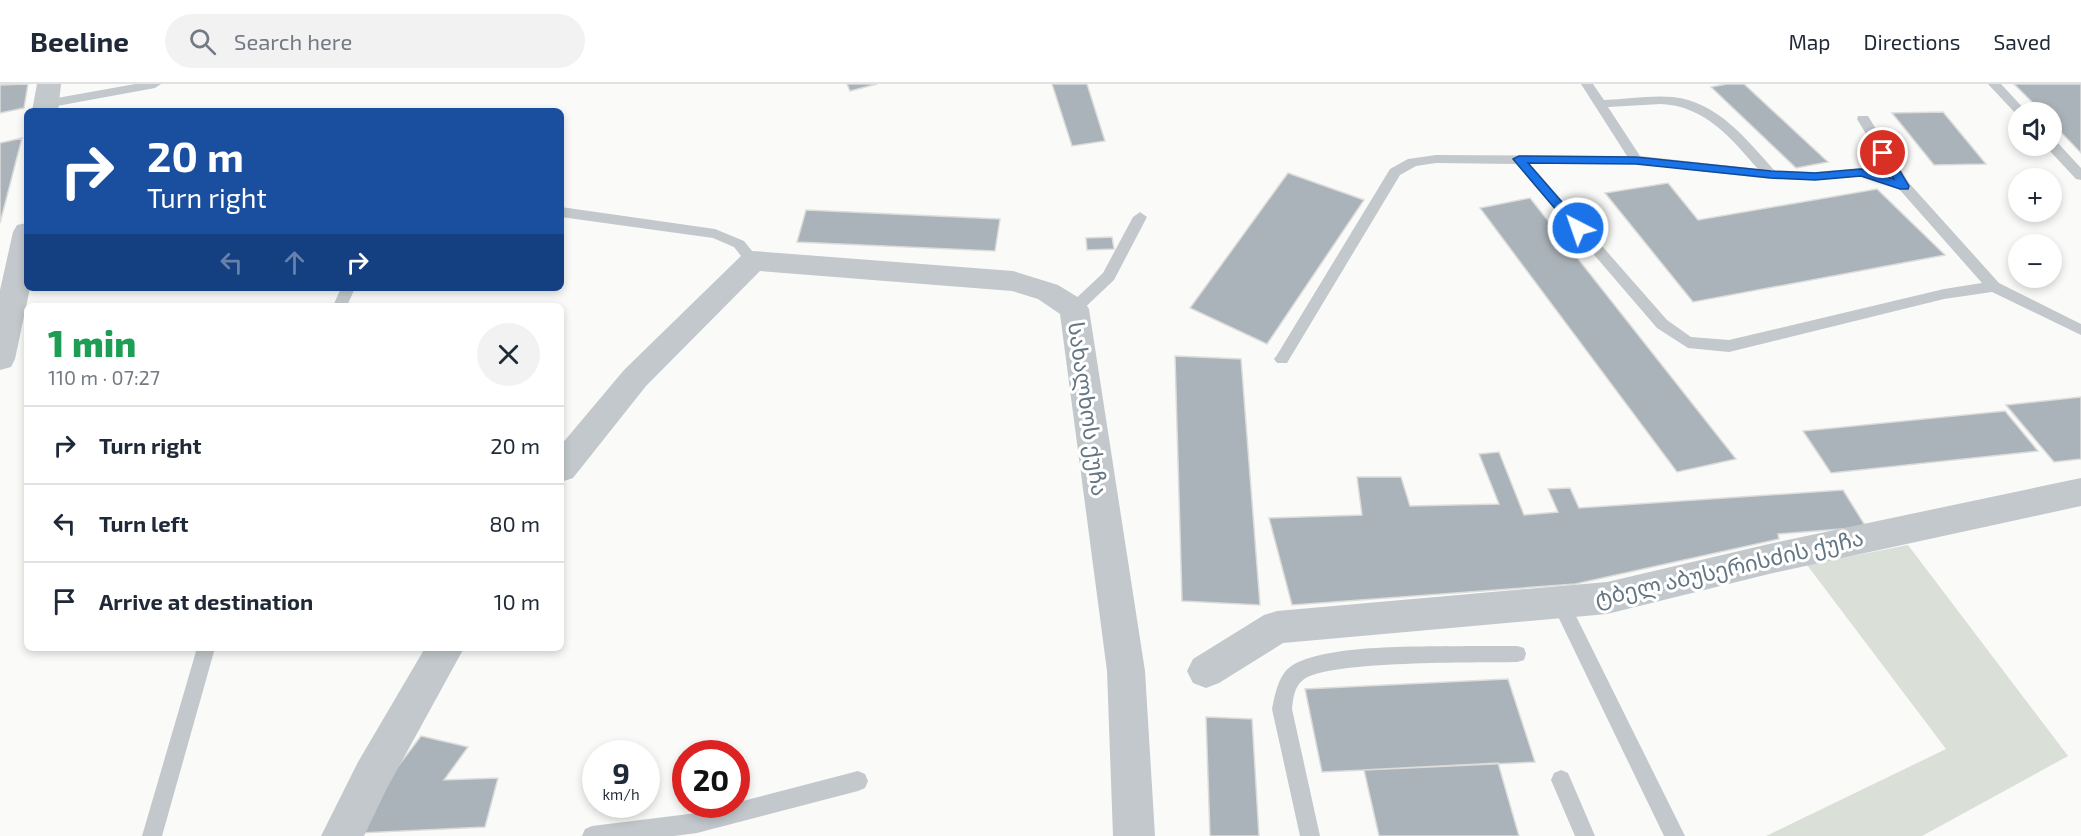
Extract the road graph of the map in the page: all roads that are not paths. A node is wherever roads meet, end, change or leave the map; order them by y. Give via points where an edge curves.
1 (155, 84) edge
2 (1587, 84) edge
3 (1994, 84) edge
4 (47, 100) edge
5 (2011, 102) edge
6 (1600, 104) junction
7 (1863, 119) dead end
8 (2062, 156) edge
9 (1519, 159) junction
10 (1636, 160) junction
11 (1771, 175) junction
12 (2081, 176) edge
13 (1904, 186) junction
14 (564, 212) edge
15 (1140, 217) dead end
16 (24, 246) edge
17 (753, 261) junction
18 (1994, 287) junction
19 (1074, 309) junction
20 (2081, 330) edge
21 (0, 359) edge
22 (1282, 359) dead end
23 (564, 465) edge
24 (2081, 492) edge
25 (1560, 602) junction
26 (205, 651) edge
27 (444, 651) edge
28 (1517, 654) dead end
29 (1206, 671) dead end
30 (1561, 780) dead end
31 (858, 781) dead end
32 (152, 836) edge
33 (342, 836) edge
34 (592, 836) edge
35 (1134, 836) edge
36 (1310, 836) edge
37 (1585, 836) edge
38 (1675, 836) edge

1 - 4 lane
2 - 6 lane
3 - 5 lane
6 - 10 lane
6 - 11 lane via 1677,102 1701,108 1724,123
7 - 13 lane
8 - 12 lane
9 - 10 lane
9 - 18 lane via 1662,324 1688,342 1729,346 1944,294
9 - 22 lane via 1436,159 1413,162 1395,172
10 - 11 lane
11 - 13 lane via 1861,172
13 - 18 lane
14 - 17 lane via 715,234 739,244
15 - 19 lane via 1109,276
16 - 21 street
17 - 19 street, სახალხოს ქუჩა via 1013,281 1048,292
17 - 23 street via 635,378
18 - 20 lane
19 - 35 street, სახალხოს ქუჩა via 1126,671
24 - 25 street, ტბელ აბუსერისძის ქუჩა via 1607,598
25 - 29 street, ტბელ აბუსერისძის ქუჩა via 1277,627
25 - 38 lane
26 - 32 lane
27 - 33 street
28 - 36 lane via 1330,661 1298,672 1286,688 1282,709
30 - 37 lane
31 - 34 lane via 697,823

